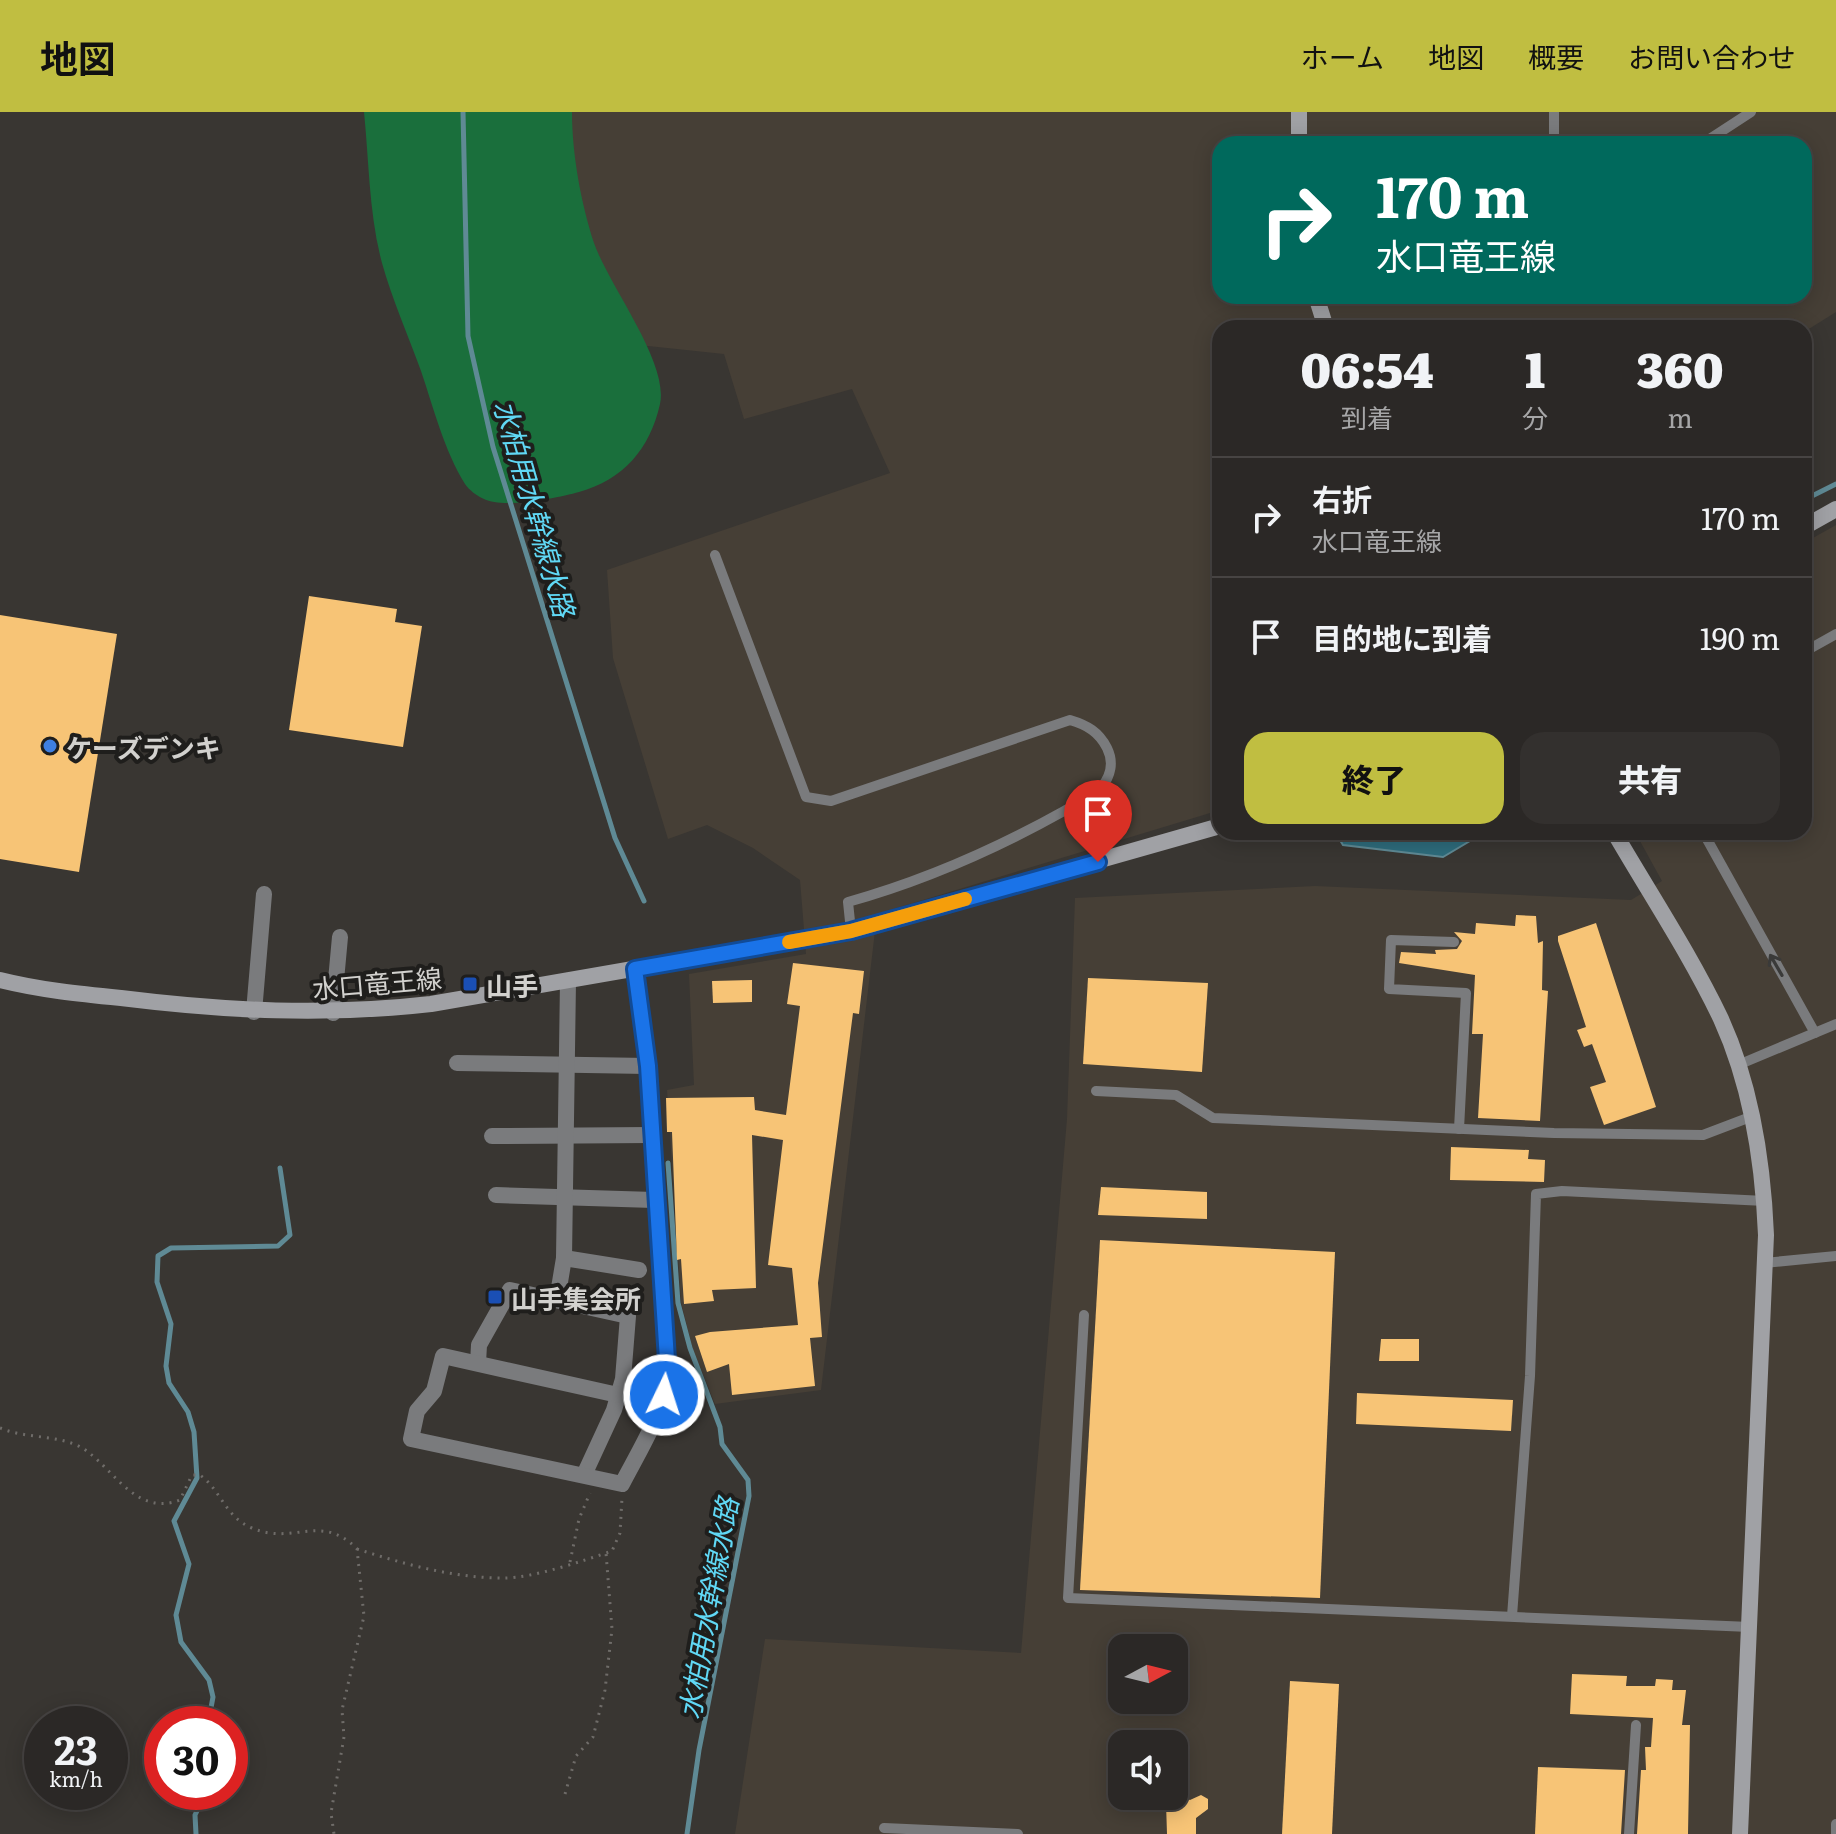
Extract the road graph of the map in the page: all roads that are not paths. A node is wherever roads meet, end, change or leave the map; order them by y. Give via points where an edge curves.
1 (1299, 112) edge
2 (1554, 112) edge
3 (1751, 112) edge
4 (1299, 136) edge
5 (1554, 136) edge
6 (1714, 136) edge
7 (1836, 509) edge
8 (1812, 522) edge
9 (715, 555) dead end
10 (1836, 634) edge
11 (1812, 648) edge
12 (1212, 828) edge
13 (1619, 840) edge
14 (1707, 840) edge
15 (264, 894) dead end
16 (851, 931) junction
17 (340, 937) dead end
18 (1454, 942) dead end
19 (635, 969) junction
20 (0, 980) edge
21 (568, 981) junction
22 (254, 1012) junction
23 (333, 1013) junction
24 (1836, 1024) edge
25 (1815, 1033) junction
26 (457, 1063) dead end
27 (568, 1064) junction
28 (1738, 1065) junction
29 (648, 1066) junction
30 (1096, 1091) dead end
31 (1753, 1116) junction
32 (1459, 1129) junction
33 (566, 1135) junction
34 (651, 1135) junction
35 (492, 1136) dead end
36 (496, 1195) dead end
37 (565, 1197) junction
38 (654, 1200) junction
39 (1765, 1201) junction
40 (1836, 1256) edge
41 (564, 1258) junction
42 (1764, 1263) junction
43 (639, 1270) dead end
44 (557, 1300) junction
45 (1084, 1315) dead end
46 (478, 1363) junction
47 (618, 1395) junction
48 (590, 1476) junction
49 (1512, 1616) junction
50 (1750, 1627) junction
51 (1636, 1725) dead end
52 (1836, 1824) edge
53 (884, 1828) dead end
54 (1018, 1834) edge
55 (1629, 1834) edge
56 (1740, 1834) edge
57 (1836, 1834) edge

1 - 4 main road
2 - 5 lane
3 - 6 lane
7 - 8 main road
9 - 16 lane via 806,797 831,801 1070,720 1102,738 1111,756 1110,775 1098,791 1042,823 901,887 848,902
10 - 11 lane
12 - 16 main road, 水口竜王線
13 - 28 main road via 1693,966
25 -> 14 lane
15 - 22 street
16 - 19 main road, 水口竜王線
17 - 23 street
18 - 32 lane via 1391,940 1389,989 1466,993
19 - 21 main road, 水口竜王線
19 - 29 street
20 - 22 main road, 水口竜王線
21 - 23 main road, 水口竜王線 via 431,1004
21 - 27 street
22 - 23 main road, 水口竜王線
24 - 25 lane
25 - 28 lane
26 - 27 street
27 - 29 street
27 - 33 street
28 - 31 main road
29 - 34 street
30 - 32 lane via 1176,1095 1213,1118
31 - 32 lane via 1703,1135
31 - 39 main road
33 - 34 street
33 - 35 street
33 - 37 street
34 - 38 street
36 - 37 street
37 - 38 street
37 - 41 street
38 - 48 street via 667,1385 622,1484
39 - 42 main road
39 - 49 lane via 1536,1194 1530,1376
40 - 42 lane
41 - 43 street
41 - 44 street
42 - 50 main road
44 - 46 street via 510,1290 479,1345
44 - 47 street via 628,1316
45 - 49 lane via 1068,1598
46 - 47 street
46 - 48 street via 443,1356 434,1391 417,1411 411,1439
47 - 48 street
49 - 50 lane
50 - 56 main road
51 - 55 lane
52 - 57 lane
53 - 54 lane

